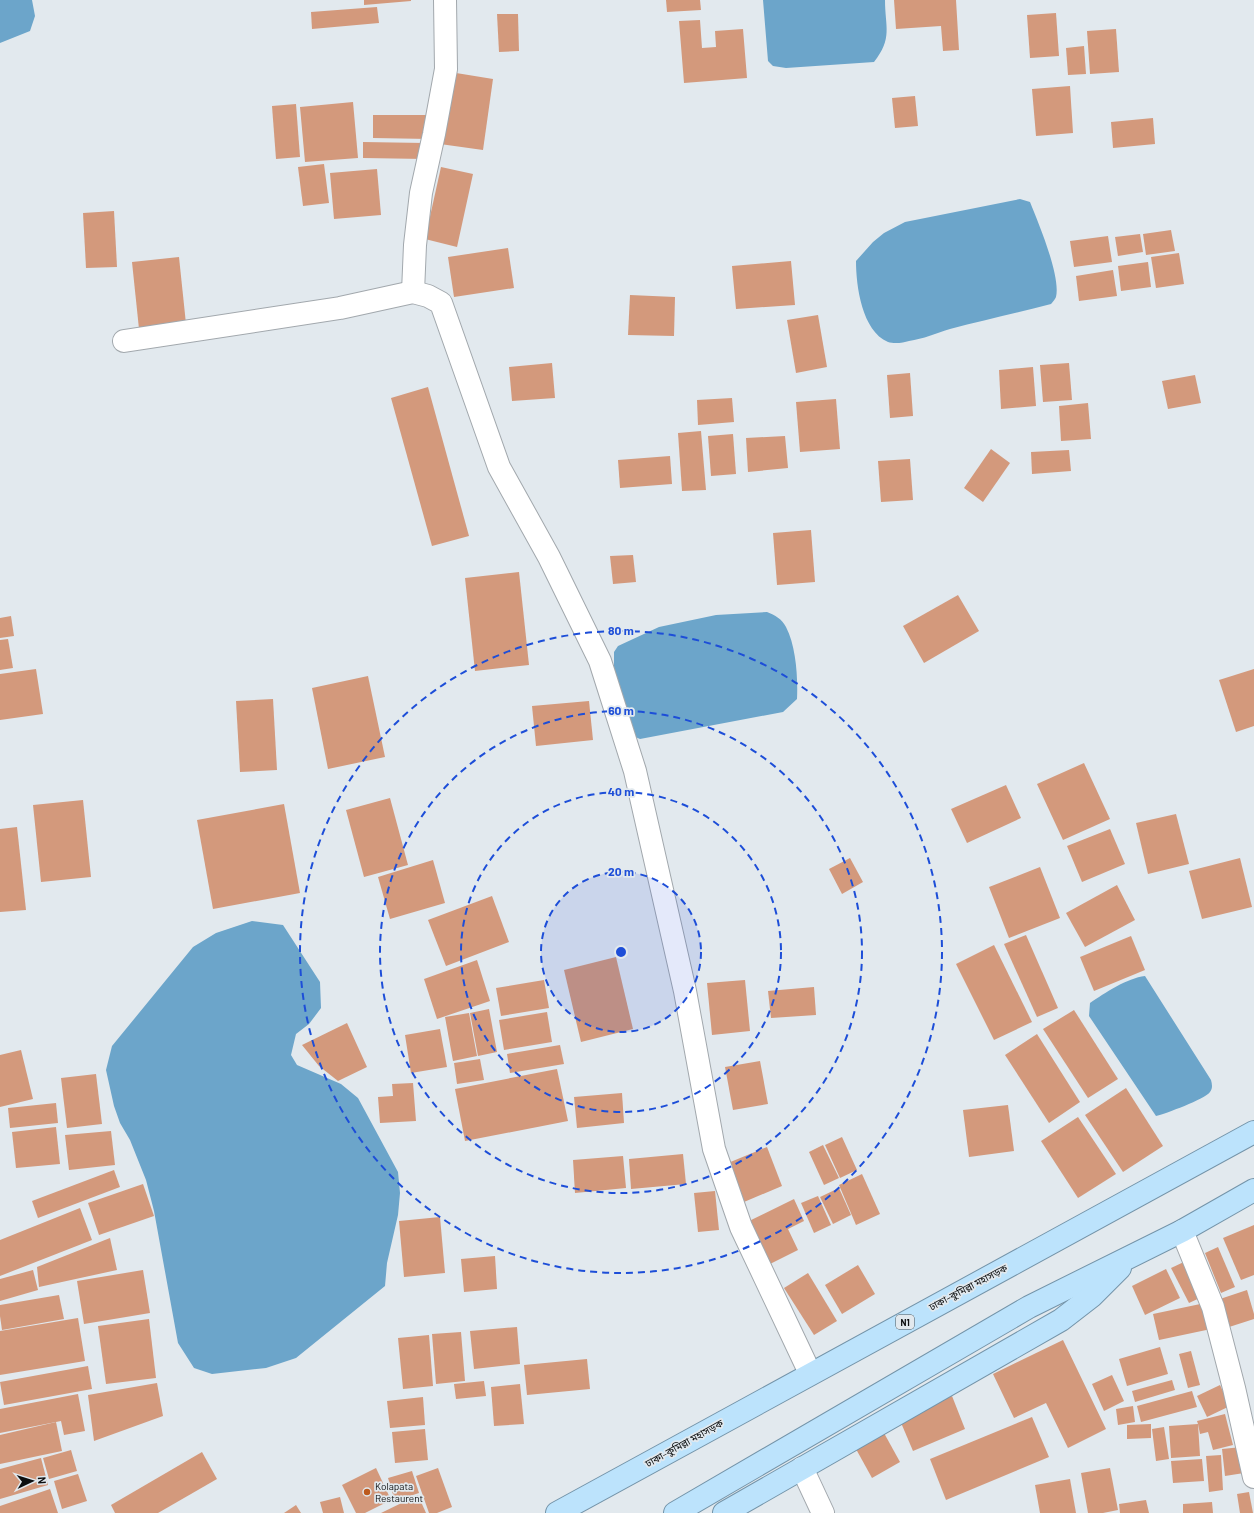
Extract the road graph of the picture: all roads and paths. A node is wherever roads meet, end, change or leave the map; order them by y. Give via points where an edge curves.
1 (445, 0) edge
2 (413, 292) junction
3 (124, 341) dead end
4 (1254, 1132) edge
5 (1254, 1190) edge
6 (1182, 1231) junction
7 (1132, 1256) junction
8 (810, 1373) junction
9 (802, 1468) junction
10 (1254, 1477) edge
11 (557, 1513) edge
12 (675, 1513) edge
13 (724, 1513) edge
14 (823, 1513) edge

1 - 2 street via 446,68 421,193
2 - 3 street via 340,308
2 - 8 street via 441,303 499,467 549,557 600,661 635,771 685,991 714,1149 742,1227
4 - 8 highway, ঢাকা–কুমিল্লা মহাসড়ক / N1
5 - 6 highway
6 - 7 highway
6 - 10 street via 1213,1307
7 - 9 highway via 1092,1296 1061,1320
7 - 12 highway via 1029,1307
8 - 11 highway, ঢাকা–কুমিল্লা মহাসড়ক / N1
9 - 13 highway
9 - 14 street

